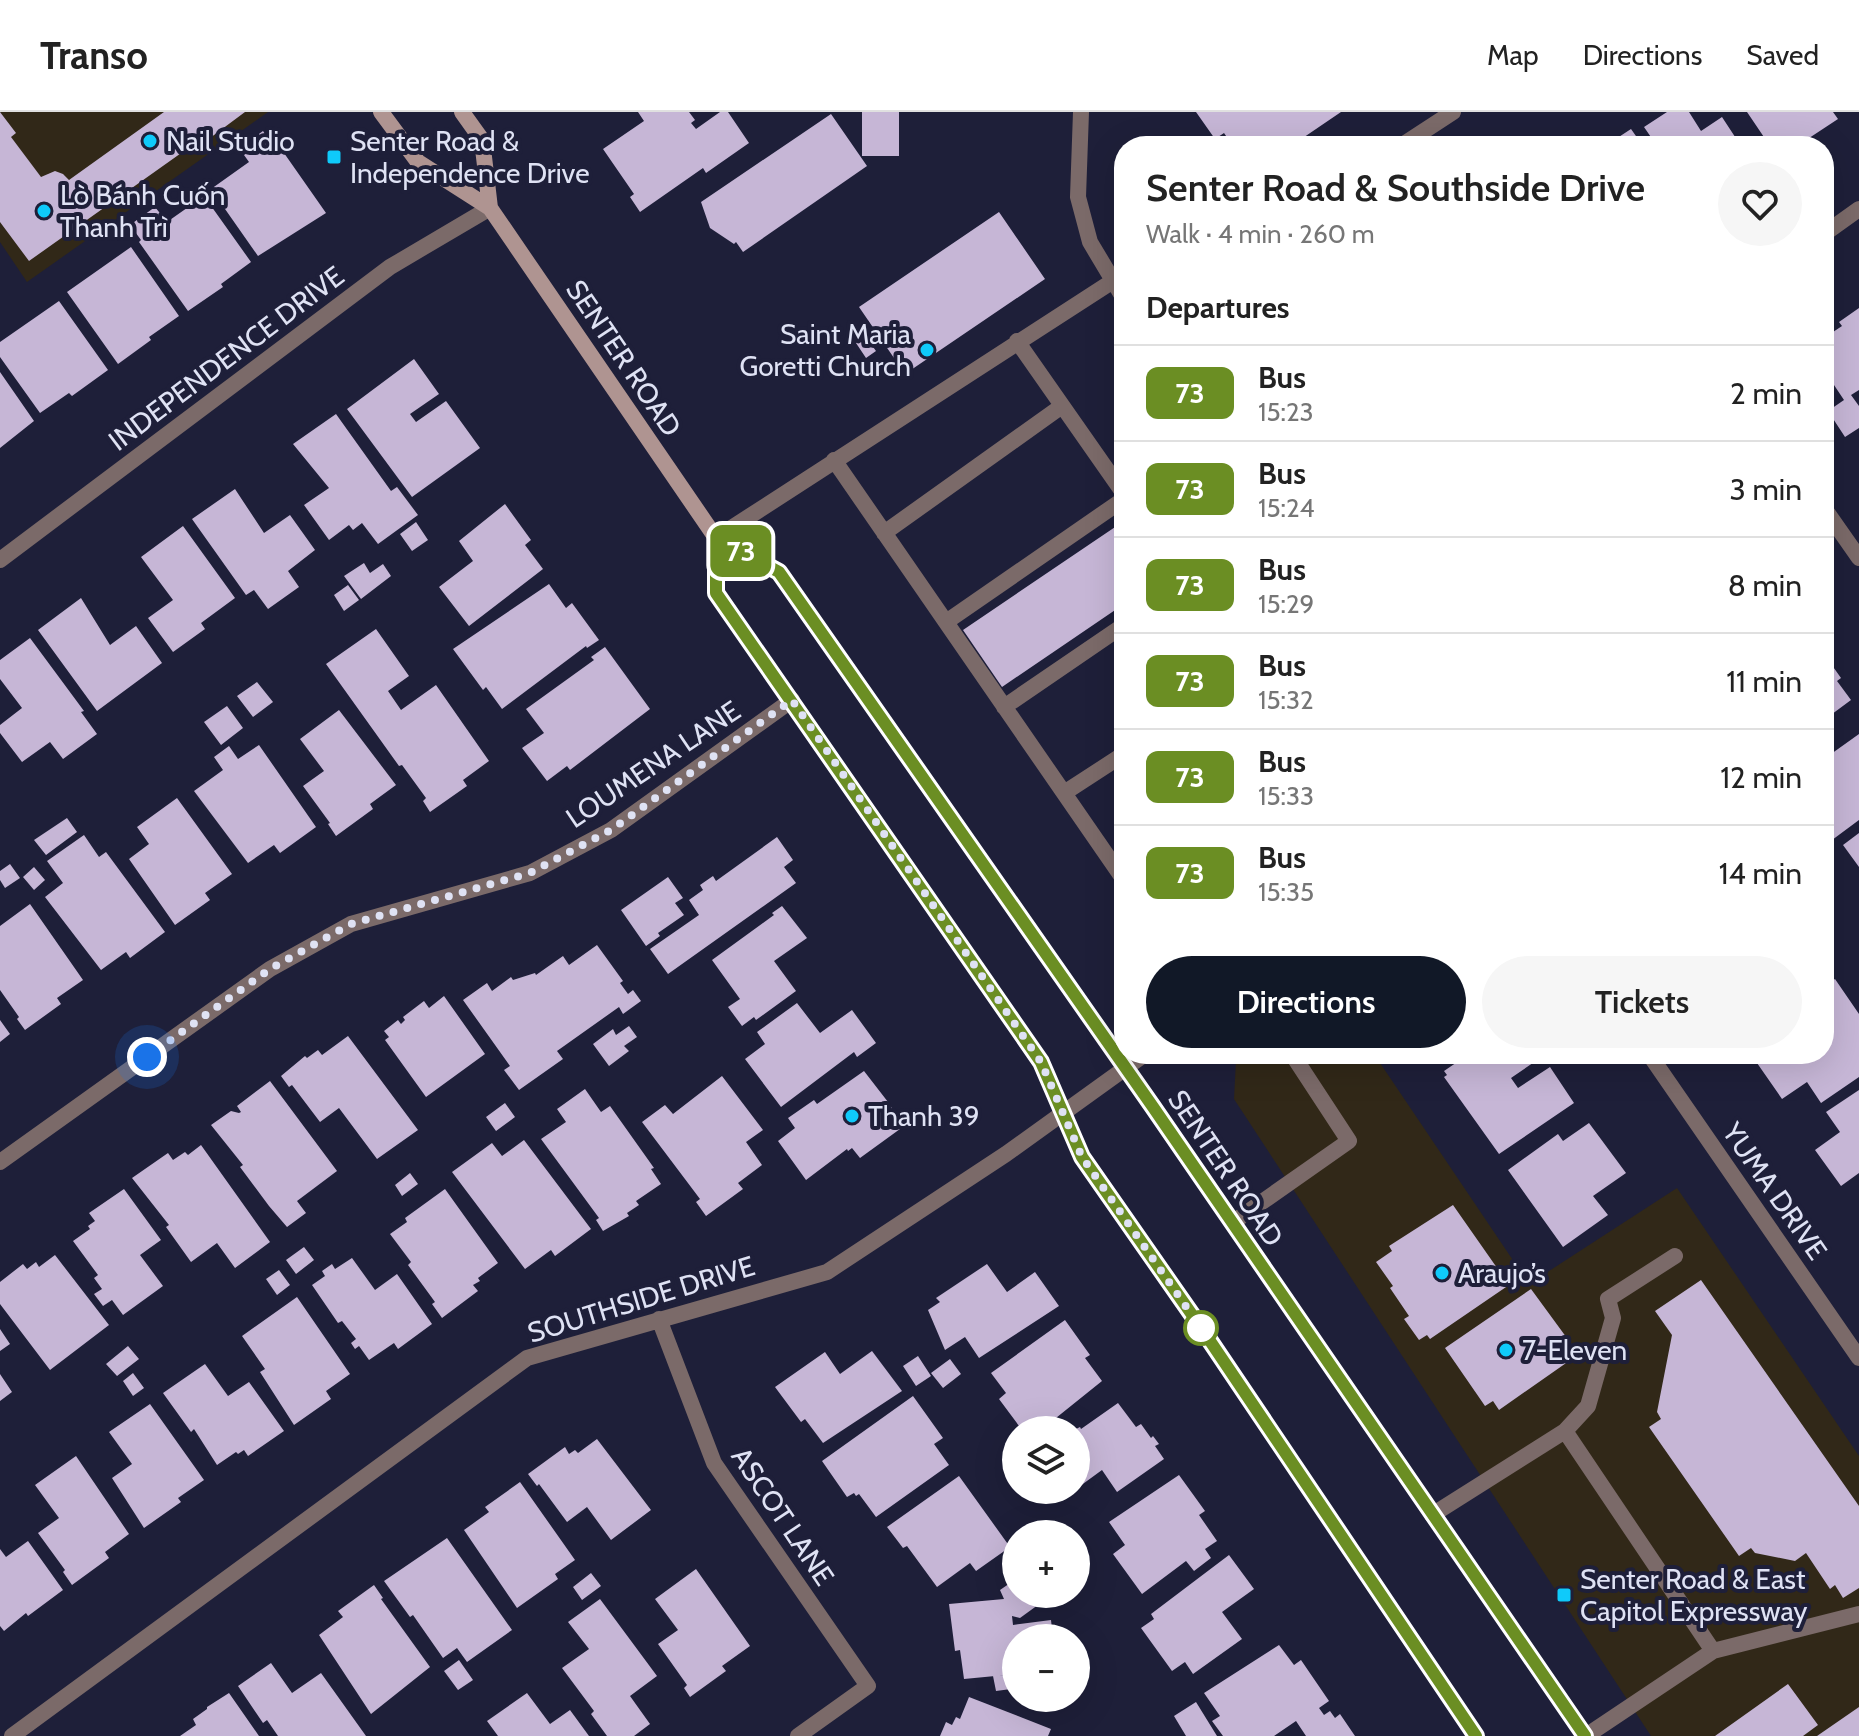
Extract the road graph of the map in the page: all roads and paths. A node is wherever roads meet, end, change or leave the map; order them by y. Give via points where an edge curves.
1 (381, 112) edge
2 (462, 112) edge
3 (1081, 112) edge
4 (1453, 112) edge
5 (1416, 136) edge
6 (490, 208) junction
7 (1859, 209) edge
8 (1834, 227) edge
9 (1113, 281) joint
10 (1017, 341) junction
11 (1062, 406) junction
12 (834, 460) junction
13 (1114, 481) edge
14 (1114, 503) edge
15 (1834, 522) edge
16 (884, 533) junction
17 (716, 538) junction
18 (1859, 558) edge
19 (0, 560) edge
20 (946, 622) junction
21 (1114, 632) edge
22 (792, 700) junction
23 (1004, 707) junction
24 (1114, 760) edge
25 (1064, 793) junction
26 (1114, 866) edge
27 (1114, 1051) edge
28 (1123, 1064) edge
29 (1131, 1064) edge
30 (1299, 1064) edge
31 (1656, 1064) edge
32 (1126, 1068) junction
33 (1064, 1113) junction
34 (0, 1162) edge
35 (1232, 1223) junction
36 (1675, 1256) dead end
37 (659, 1319) junction
38 (1859, 1358) edge
39 (1565, 1431) junction
40 (1432, 1515) junction
41 (1859, 1614) edge
42 (1713, 1651) junction
43 (12, 1736) edge
44 (798, 1736) edge
45 (1476, 1736) edge
46 (1585, 1736) edge

1 - 6 main road, SENTER ROAD via 418,162
2 - 6 main road, SENTER ROAD via 482,140
3 - 9 street via 1078,197 1090,242
4 - 5 street
6 - 17 main road, SENTER ROAD
6 - 19 street, INDEPENDENCE DRIVE via 390,267
7 - 8 street
9 - 10 street
10 - 11 street
10 - 12 street
11 - 13 street
11 - 16 street
12 - 16 street
12 - 17 street
14 - 20 street
15 - 18 street
16 - 20 street
17 - 22 main road via 716,593
17 - 27 main road, SENTER ROAD via 779,572
20 - 23 street
21 - 23 street
22 - 33 main road via 1041,1062
22 - 34 street, LOUMENA LANE via 611,830 530,873 351,924 270,969
23 - 25 street
24 - 25 street
25 - 26 street
28 - 32 main road, SENTER ROAD
29 - 32 street, SOUTHSIDE DRIVE
30 - 35 street via 1349,1141
31 - 38 street, YUMA DRIVE
32 - 33 street, SOUTHSIDE DRIVE
32 - 35 main road, SENTER ROAD
33 - 37 street, SOUTHSIDE DRIVE via 827,1272
33 - 45 main road via 1082,1157
35 - 40 main road, SENTER ROAD
36 - 39 street via 1608,1299 1613,1318 1588,1406
37 - 43 street, SOUTHSIDE DRIVE via 527,1358
37 - 44 street, ASCOT LANE via 714,1463 868,1686
39 - 40 street
39 - 42 street
40 - 46 main road, SENTER ROAD
41 - 42 street
42 - 46 street

